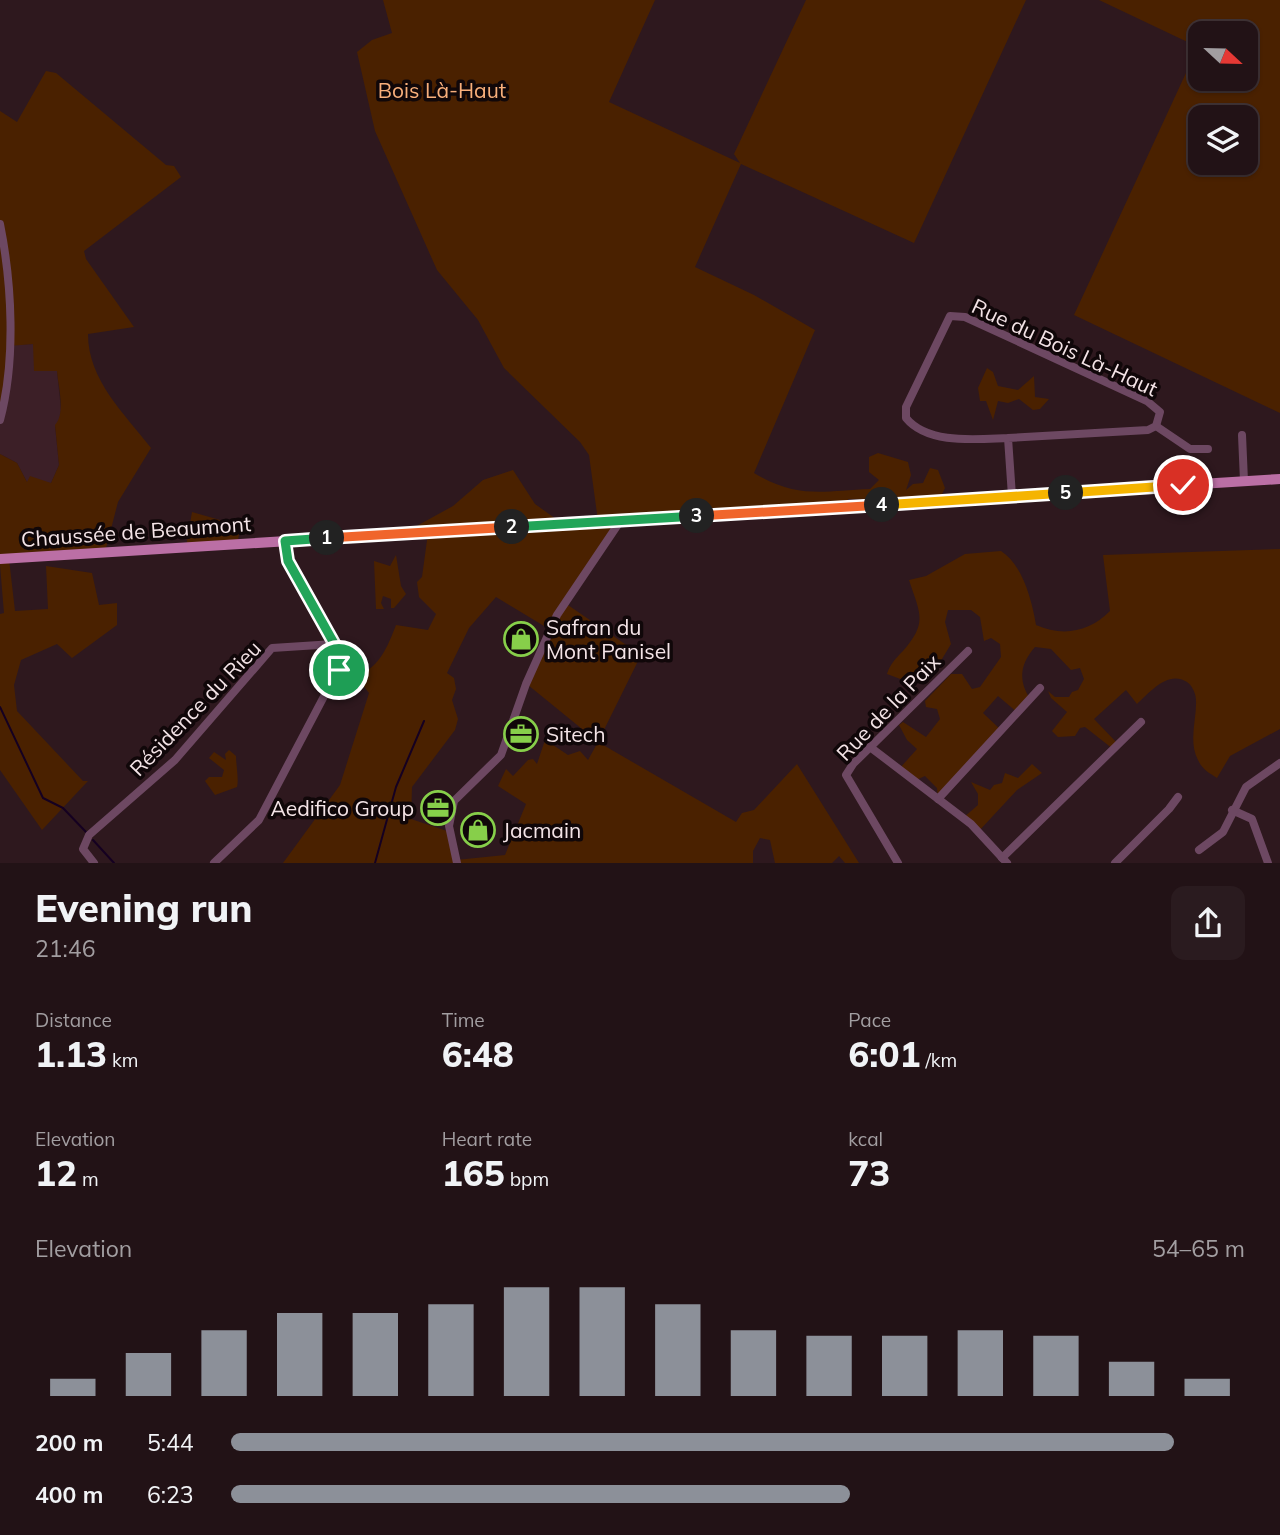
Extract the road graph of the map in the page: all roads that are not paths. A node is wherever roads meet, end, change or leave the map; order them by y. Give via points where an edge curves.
1 (0, 224) edge
2 (0, 420) edge
3 (1156, 426) junction
4 (1242, 435) dead end
5 (1008, 438) junction
6 (1208, 449) dead end
7 (1280, 479) edge
8 (1244, 481) junction
9 (1012, 496) junction
10 (621, 520) junction
11 (285, 541) junction
12 (0, 559) edge
13 (334, 644) junction
14 (968, 651) dead end
15 (1040, 688) dead end
16 (1140, 722) dead end
17 (870, 747) junction
18 (1280, 763) edge
19 (1178, 797) dead end
20 (938, 799) junction
21 (1233, 810) junction
22 (1199, 850) dead end
23 (1005, 860) edge
24 (94, 863) edge
25 (214, 863) edge
26 (457, 863) edge
27 (898, 863) edge
28 (1115, 863) edge
29 (1268, 863) edge

1 - 2 street via 9,345
3 - 5 street, Rue du Bois Là-Haut
3 - 5 street, Rue du Bois Là-Haut via 1160,412 1147,401 965,317 950,316 906,407 907,419 946,439
3 - 6 street, Rue du Bois Là-Haut via 1190,449
4 - 8 street
5 - 9 street
7 - 8 main road, Chaussée de Beaumont
8 - 9 main road, Chaussée de Beaumont
9 - 10 main road, Chaussée de Beaumont
10 - 11 main road, Chaussée de Beaumont
10 - 26 street via 556,615 501,755 454,801 449,820
11 - 12 main road, Chaussée de Beaumont
11 - 13 street via 288,561
13 - 24 street, Résidence du Rieu via 272,648 175,760 89,835 83,849
13 - 25 street via 341,659 339,670 259,820
14 - 17 street, Rue de la Paix
15 - 20 street
16 - 23 street
17 - 20 street
17 - 27 street, Rue de la Paix via 846,775
18 - 21 street via 1246,787
19 - 28 street
20 - 23 street via 971,824
21 - 22 street via 1223,832
21 - 29 street via 1252,819

